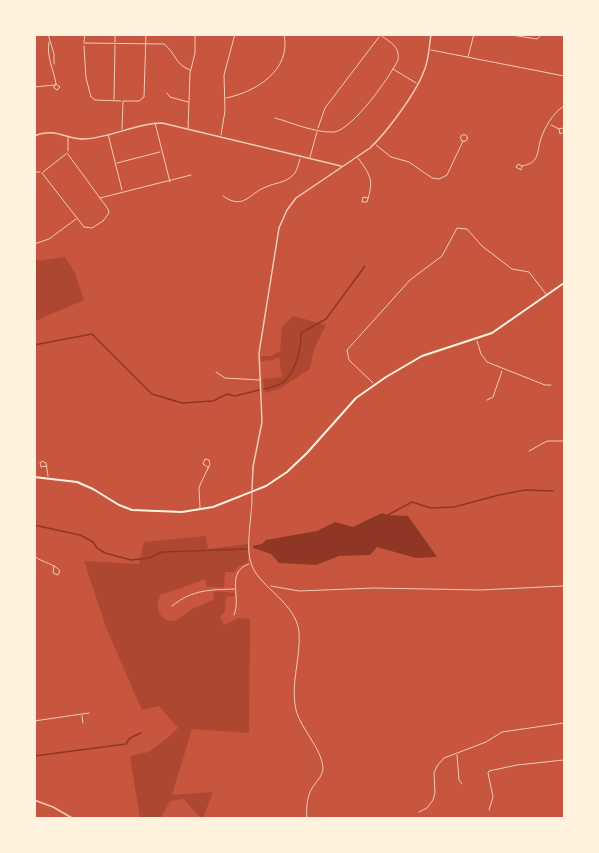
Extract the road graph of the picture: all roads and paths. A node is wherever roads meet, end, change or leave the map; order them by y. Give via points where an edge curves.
1 (48, 34) edge
2 (84, 34) edge
3 (115, 34) edge
4 (146, 34) edge
5 (195, 34) edge
6 (235, 34) edge
7 (284, 34) edge
8 (431, 34) edge
9 (474, 34) edge
10 (505, 34) edge
11 (542, 34) edge
12 (379, 35) edge
13 (49, 42) junction
14 (84, 43) junction
15 (115, 44) junction
16 (146, 44) junction
17 (429, 49) junction
18 (467, 58) junction
19 (53, 66) junction
20 (393, 69) junction
21 (190, 70) junction
22 (564, 76) edge
23 (417, 84) junction
24 (34, 87) edge
25 (167, 93) dead end
26 (224, 98) junction
27 (114, 100) junction
28 (123, 101) junction
29 (189, 102) junction
30 (564, 106) edge
31 (275, 118) dead end
32 (155, 123) junction
33 (549, 124) junction
34 (188, 128) junction
35 (559, 129) dead end
36 (122, 130) junction
37 (318, 130) junction
38 (108, 134) junction
39 (34, 136) edge
40 (68, 136) junction
41 (221, 137) junction
42 (463, 141) dead end
43 (374, 144) junction
44 (162, 152) junction
45 (67, 153) junction
46 (300, 157) junction
47 (357, 157) junction
48 (310, 159) junction
49 (115, 163) junction
50 (522, 166) dead end
51 (342, 167) junction
52 (34, 172) edge
53 (42, 173) junction
54 (191, 175) dead end
55 (170, 182) junction
56 (122, 193) junction
57 (223, 196) dead end
58 (100, 198) junction
59 (368, 198) dead end
60 (76, 218) junction
61 (34, 244) edge
62 (564, 283) edge
63 (547, 295) junction
64 (476, 339) junction
65 (503, 369) junction
66 (216, 372) dead end
67 (261, 380) junction
68 (374, 384) junction
69 (551, 385) dead end
70 (487, 400) dead end
71 (564, 441) edge
72 (529, 451) dead end
73 (46, 466) dead end
74 (208, 468) dead end
75 (34, 477) edge
76 (48, 478) junction
77 (252, 491) junction
78 (200, 510) junction
79 (34, 556) edge
80 (251, 564) junction
81 (54, 566) dead end
82 (269, 586) junction
83 (564, 586) edge
84 (236, 588) junction
85 (172, 606) dead end
86 (234, 615) dead end
87 (89, 713) dead end
88 (82, 714) junction
89 (34, 721) edge
90 (83, 723) dead end
91 (564, 723) edge
92 (456, 753) junction
93 (564, 760) edge
94 (462, 784) dead end
95 (34, 800) edge
96 (489, 810) dead end
97 (419, 812) dead end
98 (72, 819) edge
99 (177, 819) edge
100 (182, 819) edge
101 (307, 819) edge

1 - 13 street
2 - 14 street
3 - 15 street
4 - 16 street
5 - 21 street
6 - 26 street via 225,68
7 - 26 street via 285,56 274,74 242,94
8 - 17 street
9 - 18 street
10 - 11 street via 540,38
12 - 20 street via 398,50 399,59
12 - 37 street via 325,108
13 - 19 street
13 - 19 street via 48,55
14 - 15 street
14 - 27 street via 90,96 95,100
15 - 16 street
15 - 27 street
16 - 21 street via 166,45 179,65
16 - 28 street via 144,99
17 - 18 street
17 - 23 street
18 - 22 street
19 - 24 street via 56,85
20 - 23 street
20 - 37 street via 352,123 337,132
21 - 29 street
23 - 43 street
25 - 29 street
26 - 41 street
27 - 28 street
28 - 36 street
29 - 34 street
30 - 33 street
31 - 37 street
32 - 34 street
32 - 36 street
32 - 44 street
33 - 35 street
33 - 50 street via 536,159
34 - 41 street
36 - 38 street
37 - 48 street
38 - 40 street via 86,139
38 - 49 street
39 - 40 street via 51,131
40 - 45 street
41 - 46 street
42 - 43 street via 447,175 439,179 410,162 391,157
43 - 47 street
44 - 49 street
44 - 55 street
45 - 53 street
45 - 58 street
46 - 48 street
46 - 57 street via 295,173 287,180 265,187 244,201
47 - 51 street
47 - 59 street via 371,180
48 - 51 street
49 - 56 street
51 - 67 street via 296,198 279,228 259,349
52 - 53 street
53 - 60 street
54 - 55 street
55 - 56 street
56 - 58 street
58 - 60 street via 109,213 99,224 87,228
60 - 61 street via 49,239
62 - 63 main road
63 - 64 main road via 497,330
63 - 68 street via 529,272 512,268 482,246 467,229 457,228 442,256 410,280 347,350 349,360
64 - 65 street via 487,362
64 - 68 main road via 414,359
65 - 69 street
65 - 70 street via 493,397
66 - 67 street via 225,378
67 - 77 street via 262,422
68 - 77 main road via 287,472
71 - 72 street via 547,441
73 - 76 street
74 - 78 street via 199,488
75 - 76 main road
76 - 78 main road via 77,482 132,510
77 - 78 main road
77 - 80 street
79 - 81 street
80 - 82 street
80 - 84 street via 237,572
82 - 83 street via 299,591
82 - 101 street via 284,602 298,629 294,700 322,765 321,776 308,799
84 - 85 street via 204,590
84 - 86 street
87 - 88 street
88 - 89 street
88 - 90 street
91 - 92 street via 502,732
92 - 94 street
92 - 97 street via 439,762 434,773 433,800
93 - 96 street via 489,771 493,796
95 - 98 street
99 - 100 street

